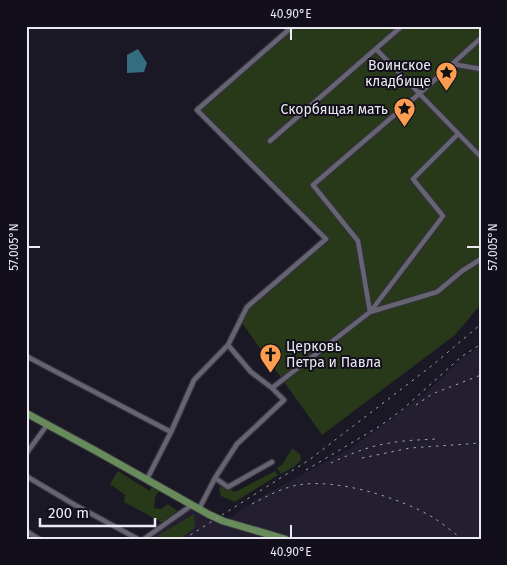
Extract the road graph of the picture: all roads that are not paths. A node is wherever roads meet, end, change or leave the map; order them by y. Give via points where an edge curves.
1 (293, 26) edge
2 (402, 26) edge
3 (481, 38) edge
4 (376, 49) junction
5 (452, 64) junction
6 (481, 69) edge
7 (419, 94) junction
8 (458, 134) junction
9 (270, 142) dead end
10 (480, 154) edge
11 (481, 259) edge
12 (370, 312) junction
13 (228, 345) junction
14 (26, 356) edge
15 (272, 388) junction
16 (26, 413) edge
17 (47, 424) junction
18 (171, 432) junction
19 (26, 454) edge
20 (272, 462) dead end
21 (26, 476) edge
22 (215, 478) junction
23 (147, 479) junction
24 (192, 505) junction
25 (199, 509) junction
26 (26, 531) edge
27 (39, 539) edge
28 (138, 539) edge
29 (144, 539) edge
30 (284, 539) edge

1 - 13 street via 197,110 326,239 247,307
2 - 4 street
3 - 5 street
4 - 7 street
4 - 9 street
5 - 6 street
5 - 7 street
7 - 8 street
7 - 12 street via 313,185 358,241
8 - 10 street
8 - 12 street via 413,179 443,216
11 - 12 street via 437,292
12 - 15 street
13 - 15 street via 251,372
13 - 18 street via 194,380
14 - 18 street
15 - 22 street via 284,400 237,444
16 - 17 main road
17 - 19 street
17 - 23 main road
18 - 23 street
20 - 22 street via 228,487
21 - 28 street
22 - 25 street
23 - 24 main road
24 - 25 main road
24 - 29 street
25 - 30 main road via 222,521
26 - 27 street

